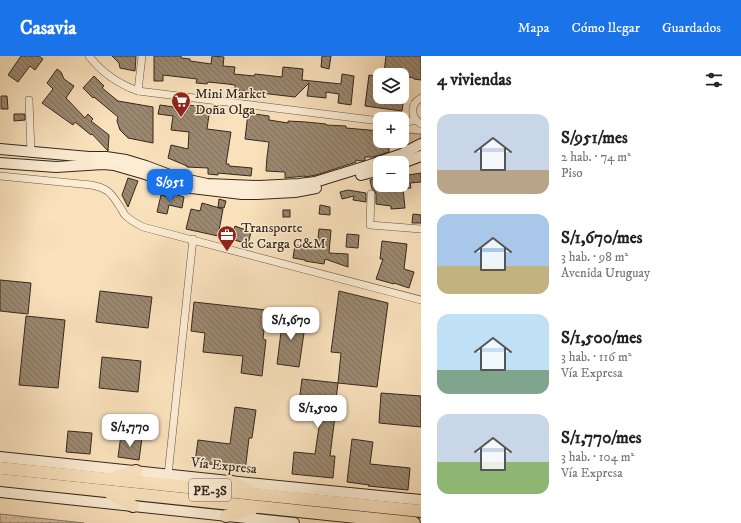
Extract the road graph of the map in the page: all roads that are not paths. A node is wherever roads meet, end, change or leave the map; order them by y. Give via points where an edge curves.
1 (89, 56) edge
2 (142, 56) edge
3 (138, 91) junction
4 (421, 98) edge
5 (29, 100) dead end
6 (373, 119) edge
7 (418, 122) edge
8 (421, 144) edge
9 (31, 152) junction
10 (421, 156) edge
11 (89, 157) junction
12 (2, 158) edge
13 (409, 160) edge
14 (373, 172) edge
15 (0, 176) edge
16 (371, 194) dead end
17 (421, 229) edge
18 (193, 239) junction
19 (421, 300) edge
20 (0, 457) edge
21 (0, 468) edge
22 (136, 472) junction
23 (168, 474) junction
24 (108, 479) junction
25 (0, 480) edge
26 (229, 481) junction
27 (106, 491) junction
28 (0, 492) edge
29 (259, 495) junction
30 (421, 500) edge
31 (133, 506) junction
32 (259, 507) junction
33 (421, 511) edge
34 (226, 516) junction
35 (294, 523) edge
36 (414, 523) edge

1 - 3 street via 107,74
2 - 3 street
3 - 6 street
4 - 7 street via 412,108
5 - 9 street
8 - 11 main road via 370,166 314,182 259,186 207,184 175,177 126,160
9 - 11 main road
9 - 12 main road
10 - 13 main road
11 - 12 main road via 65,161
12 - 14 main road via 56,167 114,165 183,187 257,194 295,192
15 - 18 street via 102,187 110,192 125,215 143,227
16 - 17 street via 370,225
18 - 19 street
18 - 23 street
20 - 22 main road, Vía Expresa / PE-3S
21 - 24 main road, Vía Expresa / PE-3S
22 - 23 main road, Vía Expresa / PE-3S
22 - 24 main road
23 - 26 main road, Vía Expresa / PE-3S
24 - 29 main road, Vía Expresa / PE-3S
25 - 27 main road, PE-3S
26 - 29 main road
26 - 30 main road, Vía Expresa / PE-3S
27 - 31 main road
27 - 32 main road, PE-3S
28 - 31 main road, PE-3S
29 - 33 main road, Vía Expresa / PE-3S
31 - 34 main road, PE-3S
32 - 34 main road
32 - 36 main road, PE-3S
34 - 35 main road, PE-3S

